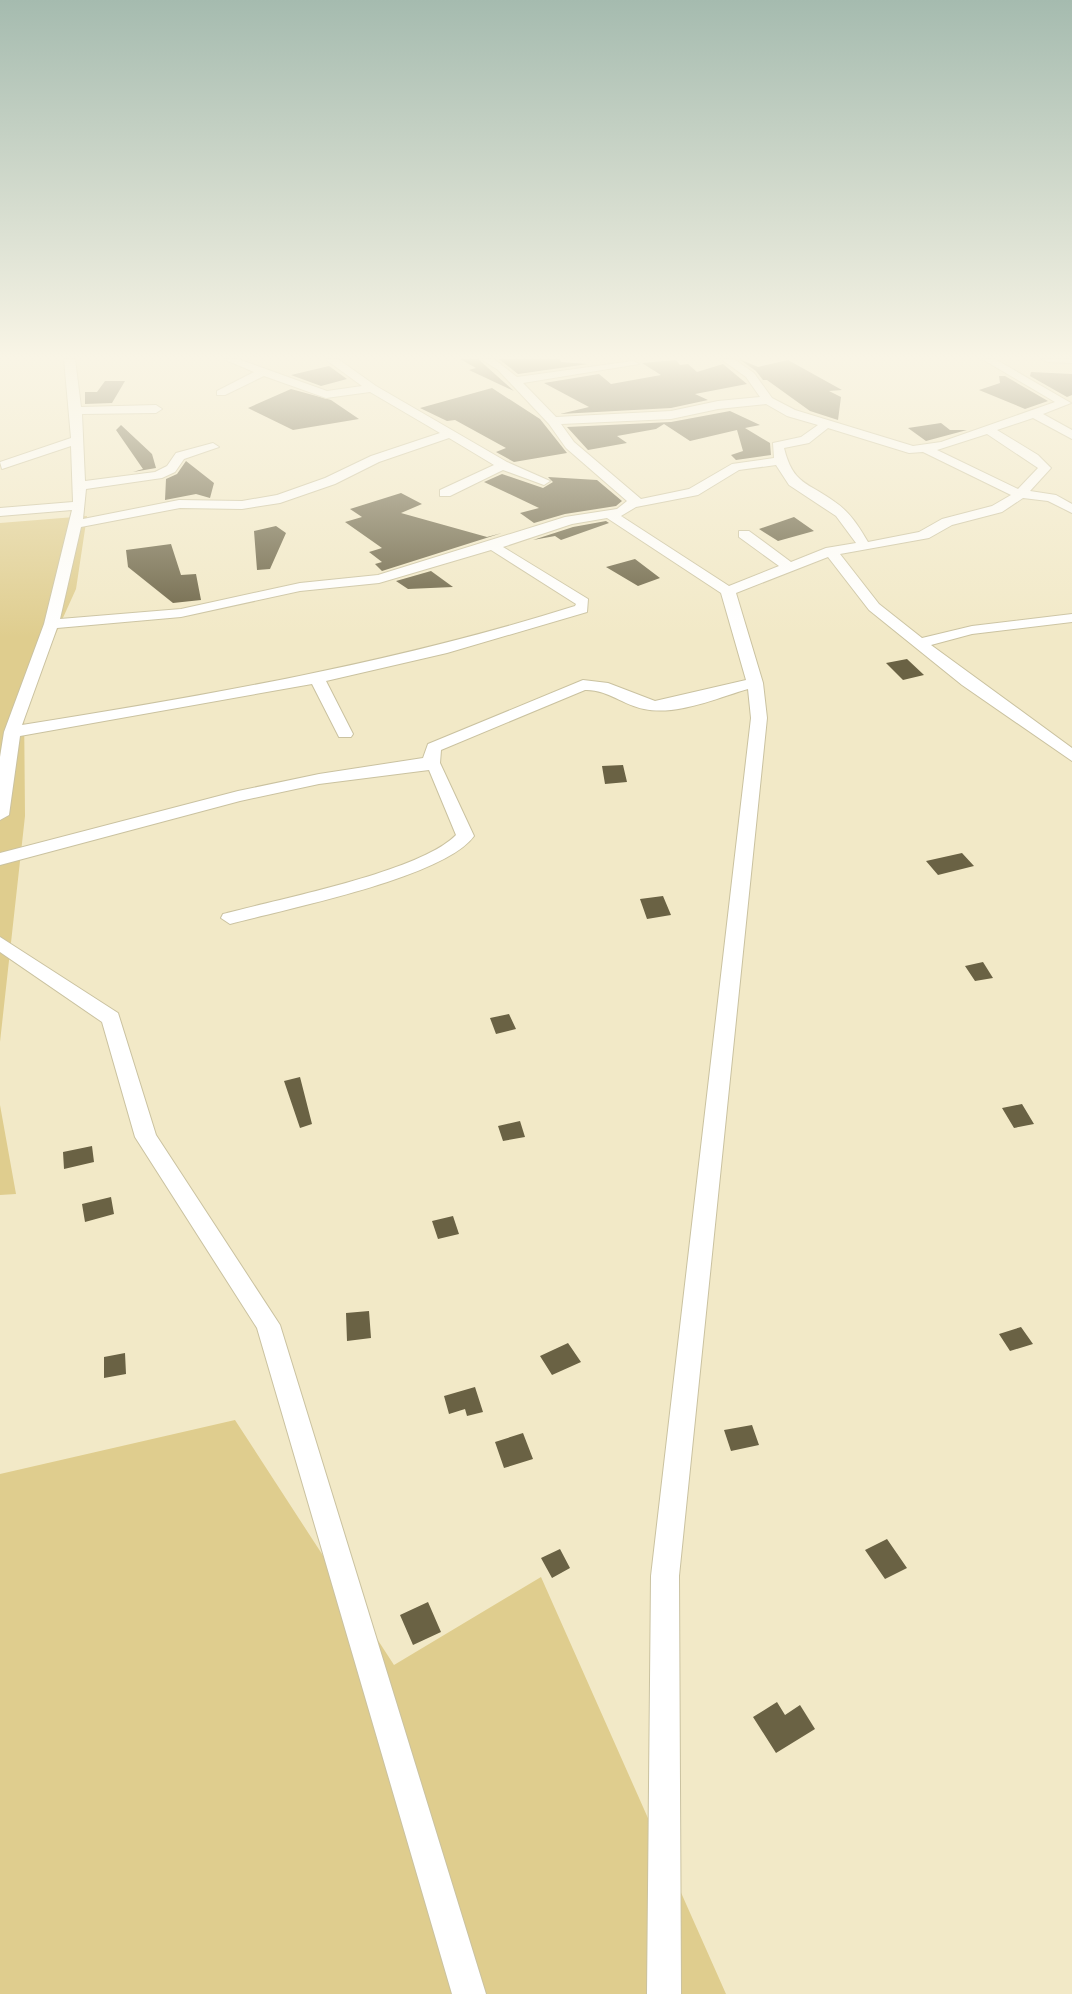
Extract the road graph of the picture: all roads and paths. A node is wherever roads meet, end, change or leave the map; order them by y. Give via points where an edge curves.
1 (41, 452) edge
2 (78, 452) edge
3 (194, 452) edge
4 (396, 452) edge
5 (482, 452) edge
6 (578, 452) edge
7 (778, 452) edge
8 (932, 452) edge
9 (1021, 452) edge
10 (779, 461) junction
11 (2, 465) dead end
12 (503, 465) junction
13 (544, 481) dead end
14 (79, 486) junction
15 (445, 493) dead end
16 (1018, 493) junction
17 (634, 502) junction
18 (80, 505) junction
19 (1072, 509) edge
20 (0, 512) edge
21 (611, 515) junction
22 (75, 524) junction
23 (744, 534) dead end
24 (494, 545) junction
25 (864, 545) junction
26 (831, 551) junction
27 (788, 566) junction
28 (728, 591) junction
29 (1072, 618) edge
30 (51, 624) junction
31 (919, 643) junction
32 (317, 679) junction
33 (755, 683) junction
34 (12, 732) junction
35 (345, 734) dead end
36 (1072, 756) edge
37 (432, 764) junction
38 (0, 815) edge
39 (0, 859) edge
40 (230, 918) dead end
41 (0, 943) edge
42 (469, 1994) edge
43 (664, 1994) edge

1 - 11 street
2 - 14 street
3 - 14 street via 180,456 158,475
4 - 22 street via 280,499 242,505 179,504
5 - 12 street
6 - 17 street
7 - 10 street
8 - 16 street
9 - 16 street via 1045,468
10 - 17 street via 730,469 676,498
10 - 25 street via 802,491 843,514
12 - 13 street
12 - 15 street
14 - 18 street
16 - 19 street via 1042,495
16 - 25 street via 1012,502 947,522 924,535
17 - 21 street
18 - 20 street
18 - 22 street
21 - 24 street via 570,520
21 - 28 street
22 - 30 street
23 - 27 street
24 - 30 street via 379,579 300,587 181,613
24 - 32 street via 583,602 582,609 475,643
25 - 26 street
26 - 27 street
26 - 31 street via 874,607
27 - 28 street
28 - 33 street
29 - 31 street via 972,630
30 - 34 street
31 - 36 street
32 - 34 street
32 - 35 street
33 - 37 street via 656,706 607,686 583,685 434,747
33 - 43 street via 759,718 665,1576
34 - 38 street
37 - 39 street via 238,796
37 - 40 street via 465,836 459,844 413,868
41 - 42 street via 111,1018 146,1137 268,1325

